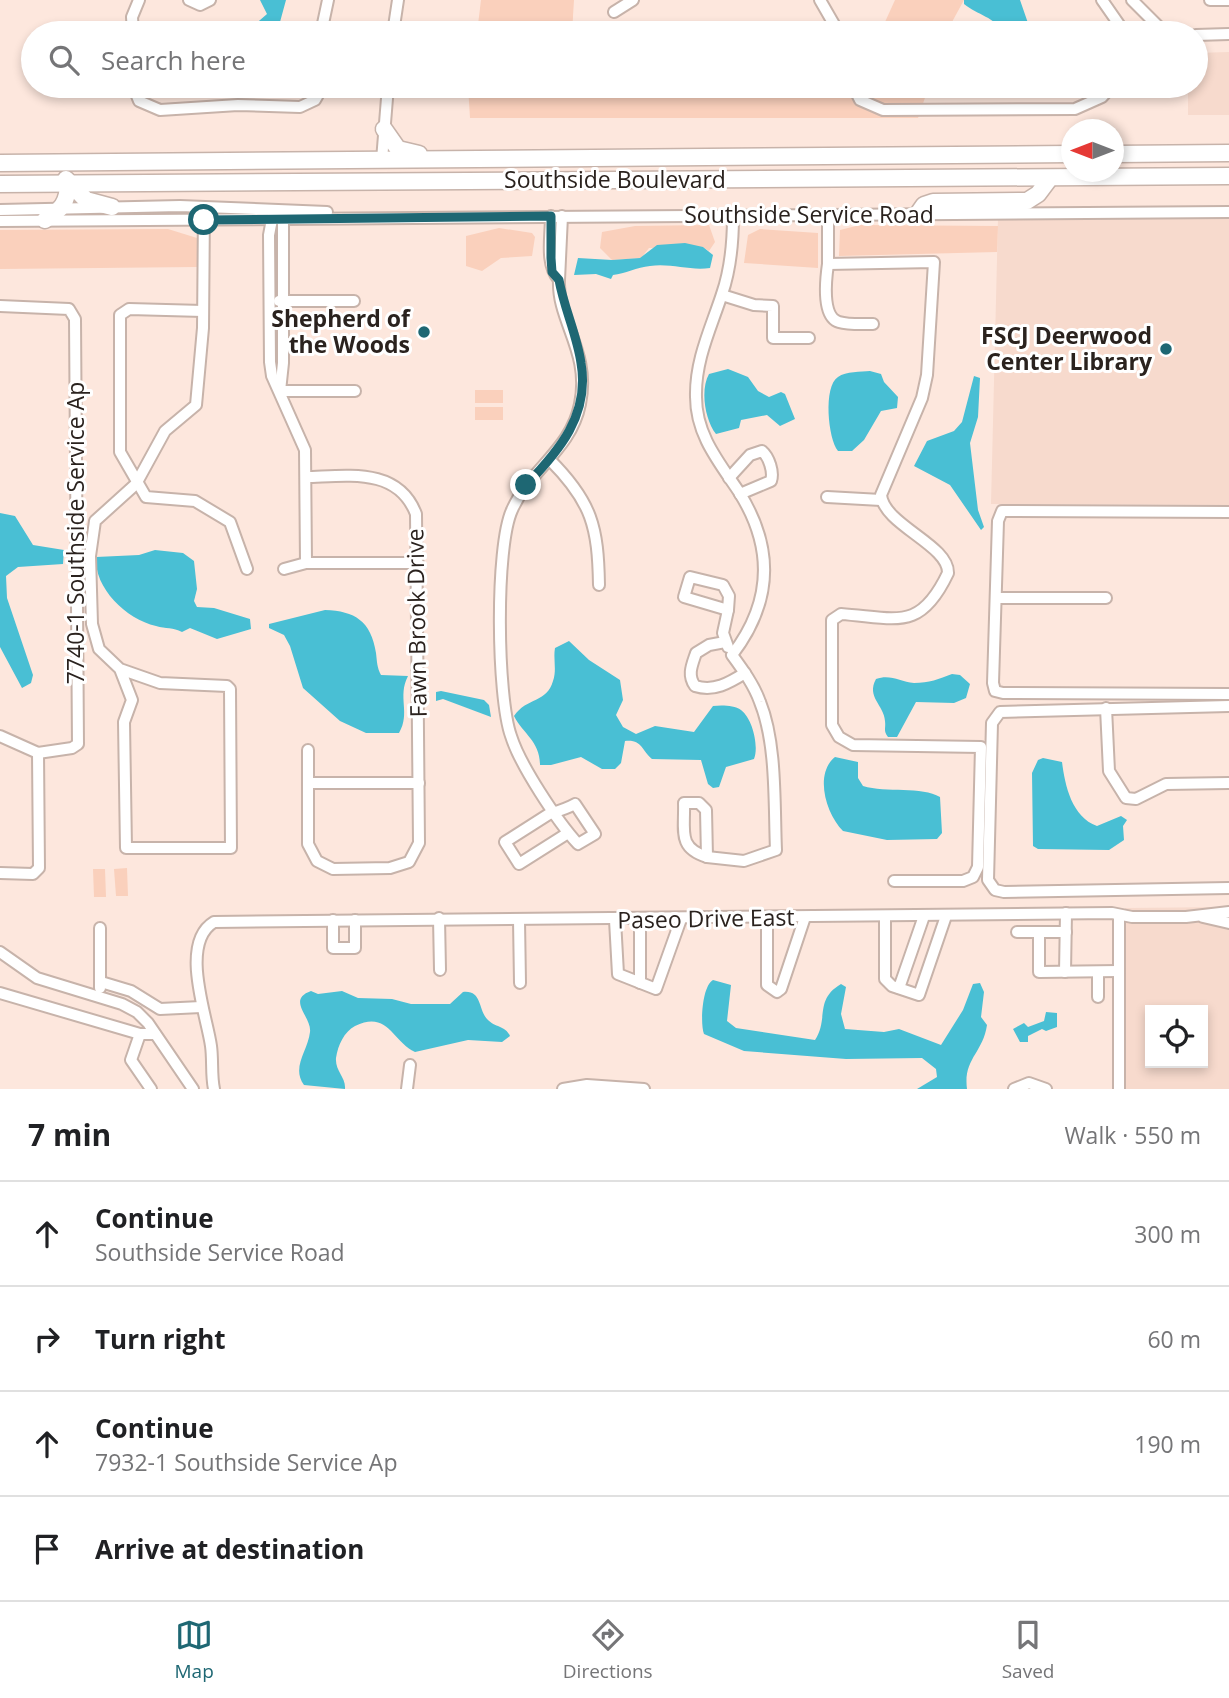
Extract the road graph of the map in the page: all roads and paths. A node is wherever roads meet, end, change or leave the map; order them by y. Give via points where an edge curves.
1 (139, 0) edge
2 (189, 0) edge
3 (210, 0) edge
4 (328, 0) edge
5 (398, 0) edge
6 (633, 0) edge
7 (820, 0) edge
8 (1102, 0) edge
9 (1132, 0) edge
10 (1209, 0) edge
11 (1229, 0) edge
12 (614, 12) dead end
13 (132, 21) edge
14 (324, 21) edge
15 (395, 21) edge
16 (832, 21) edge
17 (1117, 21) edge
18 (1153, 21) edge
19 (1229, 34) edge
20 (1208, 35) edge
21 (138, 98) edge
22 (316, 98) edge
23 (387, 98) edge
24 (859, 98) edge
25 (1100, 98) edge
26 (384, 129) junction
27 (1229, 153) edge
28 (1061, 154) edge
29 (1124, 154) edge
30 (383, 160) junction
31 (441, 160) junction
32 (0, 163) edge
33 (54, 163) junction
34 (1229, 176) edge
35 (1050, 178) junction
36 (341, 181) junction
37 (68, 183) junction
38 (0, 184) edge
39 (113, 207) junction
40 (0, 209) edge
41 (62, 209) junction
42 (1229, 212) edge
43 (278, 214) junction
44 (204, 215) junction
45 (828, 215) junction
46 (917, 215) junction
47 (557, 216) junction
48 (733, 216) junction
49 (45, 220) junction
50 (0, 221) edge
51 (828, 264) junction
52 (722, 295) junction
53 (269, 301) junction
54 (283, 301) junction
55 (354, 301) dead end
56 (0, 306) edge
57 (203, 311) junction
58 (873, 324) dead end
59 (809, 338) dead end
60 (280, 391) junction
61 (355, 391) dead end
62 (550, 460) junction
63 (306, 477) junction
64 (729, 478) junction
65 (136, 484) junction
66 (740, 494) junction
67 (827, 497) dead end
68 (881, 500) junction
69 (1229, 512) edge
70 (306, 563) junction
71 (418, 563) junction
72 (247, 569) dead end
73 (284, 569) dead end
74 (599, 585) dead end
75 (996, 598) junction
76 (1106, 598) dead end
77 (728, 610) dead end
78 (724, 642) junction
79 (732, 655) junction
80 (120, 669) junction
81 (745, 673) junction
82 (1229, 694) edge
83 (1229, 706) edge
84 (1106, 708) junction
85 (0, 736) edge
86 (308, 750) dead end
87 (38, 753) junction
88 (419, 782) junction
89 (308, 783) junction
90 (1229, 783) edge
91 (555, 812) junction
92 (568, 833) junction
93 (707, 857) junction
94 (0, 873) edge
95 (894, 881) dead end
96 (1229, 888) edge
97 (1229, 912) edge
98 (1066, 914) junction
99 (1119, 915) junction
100 (885, 916) junction
101 (924, 916) junction
102 (946, 916) junction
103 (805, 917) junction
104 (1203, 917) junction
105 (439, 918) junction
106 (767, 918) junction
107 (681, 919) junction
108 (332, 920) junction
109 (355, 920) junction
110 (519, 920) junction
111 (615, 920) junction
112 (640, 920) junction
113 (1229, 923) edge
114 (100, 928) dead end
115 (1017, 932) dead end
116 (1039, 932) junction
117 (1066, 932) junction
118 (0, 952) edge
119 (440, 970) dead end
120 (1119, 971) junction
121 (1065, 972) junction
122 (1098, 972) junction
123 (101, 982) junction
124 (520, 983) dead end
125 (640, 983) junction
126 (898, 988) junction
127 (0, 993) edge
128 (1098, 997) dead end
129 (99, 998) junction
130 (201, 1007) junction
131 (140, 1034) junction
132 (155, 1034) junction
133 (411, 1065) dead end
134 (190, 1085) edge
135 (149, 1086) edge
136 (136, 1089) edge
137 (177, 1089) edge
138 (214, 1089) edge
139 (407, 1089) edge
140 (563, 1089) edge
141 (644, 1089) edge
142 (1014, 1089) edge
143 (1046, 1089) edge
144 (1119, 1089) edge

1 - 13 street
2 - 3 street via 200,5
4 - 14 street
5 - 15 street
6 - 12 street
7 - 16 street
8 - 17 street
9 - 18 street
10 - 11 street
19 - 20 street
21 - 22 street via 160,110 300,107
23 - 26 street
24 - 25 street via 883,110 1075,109
26 - 30 street
26 - 31 highway via 403,152
27 - 29 highway
28 - 31 highway, Southside Boulevard
30 - 31 highway, Southside Boulevard
30 - 33 highway, Southside Boulevard
30 - 36 highway via 369,176
32 - 33 highway, Southside Boulevard
33 - 37 highway
34 - 35 highway, Southside Boulevard
35 - 36 highway, Southside Boulevard
35 - 46 highway via 1027,201 933,202
36 - 37 highway, Southside Boulevard
37 - 38 highway, Southside Boulevard
37 - 39 highway via 86,200
37 - 41 highway
39 - 41 street, Southside Service Road
39 - 44 street, Southside Service Road via 180,206
40 - 41 street, Southside Service Road
41 - 49 highway
42 - 46 street, Southside Service Road
43 - 44 street, Southside Service Road
43 - 47 street, Southside Service Road
43 - 53 street via 269,236
43 - 54 street
44 - 49 street, Southside Service Road
44 - 57 street
45 - 46 street, Southside Service Road
45 - 48 street, Southside Service Road
45 - 51 street
47 - 48 street, Southside Service Road
47 - 62 street via 552,272 559,280 582,364 582,391 569,435
48 - 52 street via 730,267
49 - 50 street, Southside Service Road
51 - 58 street via 828,308 833,319
51 - 68 street via 934,262 927,376
52 - 59 street via 773,306 773,338
52 - 64 street via 701,354 696,397 709,447
53 - 54 street
53 - 60 street via 270,362
54 - 55 street
54 - 60 street
56 - 87 street, 7740-1 Southside Service Ap via 69,309 75,318 78,744
57 - 65 street via 196,405 165,432
57 - 65 street via 129,309 120,315 118,437
60 - 61 street
60 - 63 street via 304,450
62 - 74 street via 590,511 599,541
62 - 91 street via 518,497 504,533 502,693 515,747
63 - 70 street
63 - 71 street, Fawn Brook Drive via 371,476 398,487 416,514
64 - 66 street
64 - 66 street via 750,455 766,454 771,481
65 - 72 street via 146,497 195,501 230,522
65 - 80 street via 92,528 92,624 99,649
66 - 79 street via 758,532 765,578 760,611
67 - 68 street
68 - 95 street via 947,563 948,573 921,612 911,618 841,614 832,620 832,725 845,742 862,747 981,747 977,872 963,881
69 - 75 street via 1003,511 998,521
70 - 71 street
70 - 73 street
71 - 88 street, Fawn Brook Drive
75 - 76 street
75 - 82 street via 993,684 998,692
77 - 78 street
78 - 79 street
78 - 81 street via 696,653 691,681 711,688
79 - 81 street
80 - 80 street via 132,700 124,722 126,848 231,848 230,689 227,685 160,683
81 - 93 street via 761,704 767,729 776,850 744,861
83 - 84 street
84 - 90 street via 1110,774 1130,799 1166,784
84 - 96 street via 1004,711 994,718 988,880 995,890 1004,892
85 - 87 street
86 - 89 street
87 - 94 street via 39,868 33,874
88 - 89 street
88 - 89 street, Fawn Brook Drive via 419,843 413,858 404,866 390,868 333,869 317,861 308,844
91 - 92 street
91 - 92 street via 575,804 595,834 578,844
91 - 92 street via 505,842 519,864
93 - 93 street via 693,853 686,844 684,803 699,803 706,810
97 - 104 street, Paseo Drive East
98 - 99 street, Paseo Drive East
98 - 102 street, Paseo Drive East
98 - 117 street
99 - 104 street, Paseo Drive East
99 - 120 street
100 - 101 street, Paseo Drive East
100 - 103 street, Paseo Drive East
100 - 126 street via 886,979
101 - 102 street, Paseo Drive East
101 - 126 street
102 - 126 street via 919,995
103 - 106 street, Paseo Drive East
103 - 106 street via 777,992 766,985
104 - 113 street, Paseo Drive East
105 - 109 street, Paseo Drive East
105 - 110 street, Paseo Drive East
105 - 119 street
106 - 107 street, Paseo Drive East
107 - 112 street, Paseo Drive East
107 - 125 street via 656,989
108 - 109 street, Paseo Drive East
108 - 109 street via 333,948 355,948
108 - 130 street, Paseo Drive East via 209,925 197,967
110 - 111 street, Paseo Drive East
110 - 124 street
111 - 112 street, Paseo Drive East
111 - 125 street via 615,970
112 - 125 street
114 - 123 street
115 - 116 street
116 - 117 street
116 - 121 street via 1039,972
117 - 121 street
118 - 129 street via 37,978
120 - 122 street
120 - 144 street
121 - 122 street
122 - 128 street
123 - 129 street
123 - 130 street via 131,991 160,1009
127 - 131 street
129 - 132 street via 137,1012
130 - 138 street via 211,1043
131 - 132 street
131 - 135 street via 131,1060
132 - 134 street
133 - 139 street
134 - 137 street
135 - 136 street
140 - 141 street via 587,1085
142 - 143 street via 1029,1083

